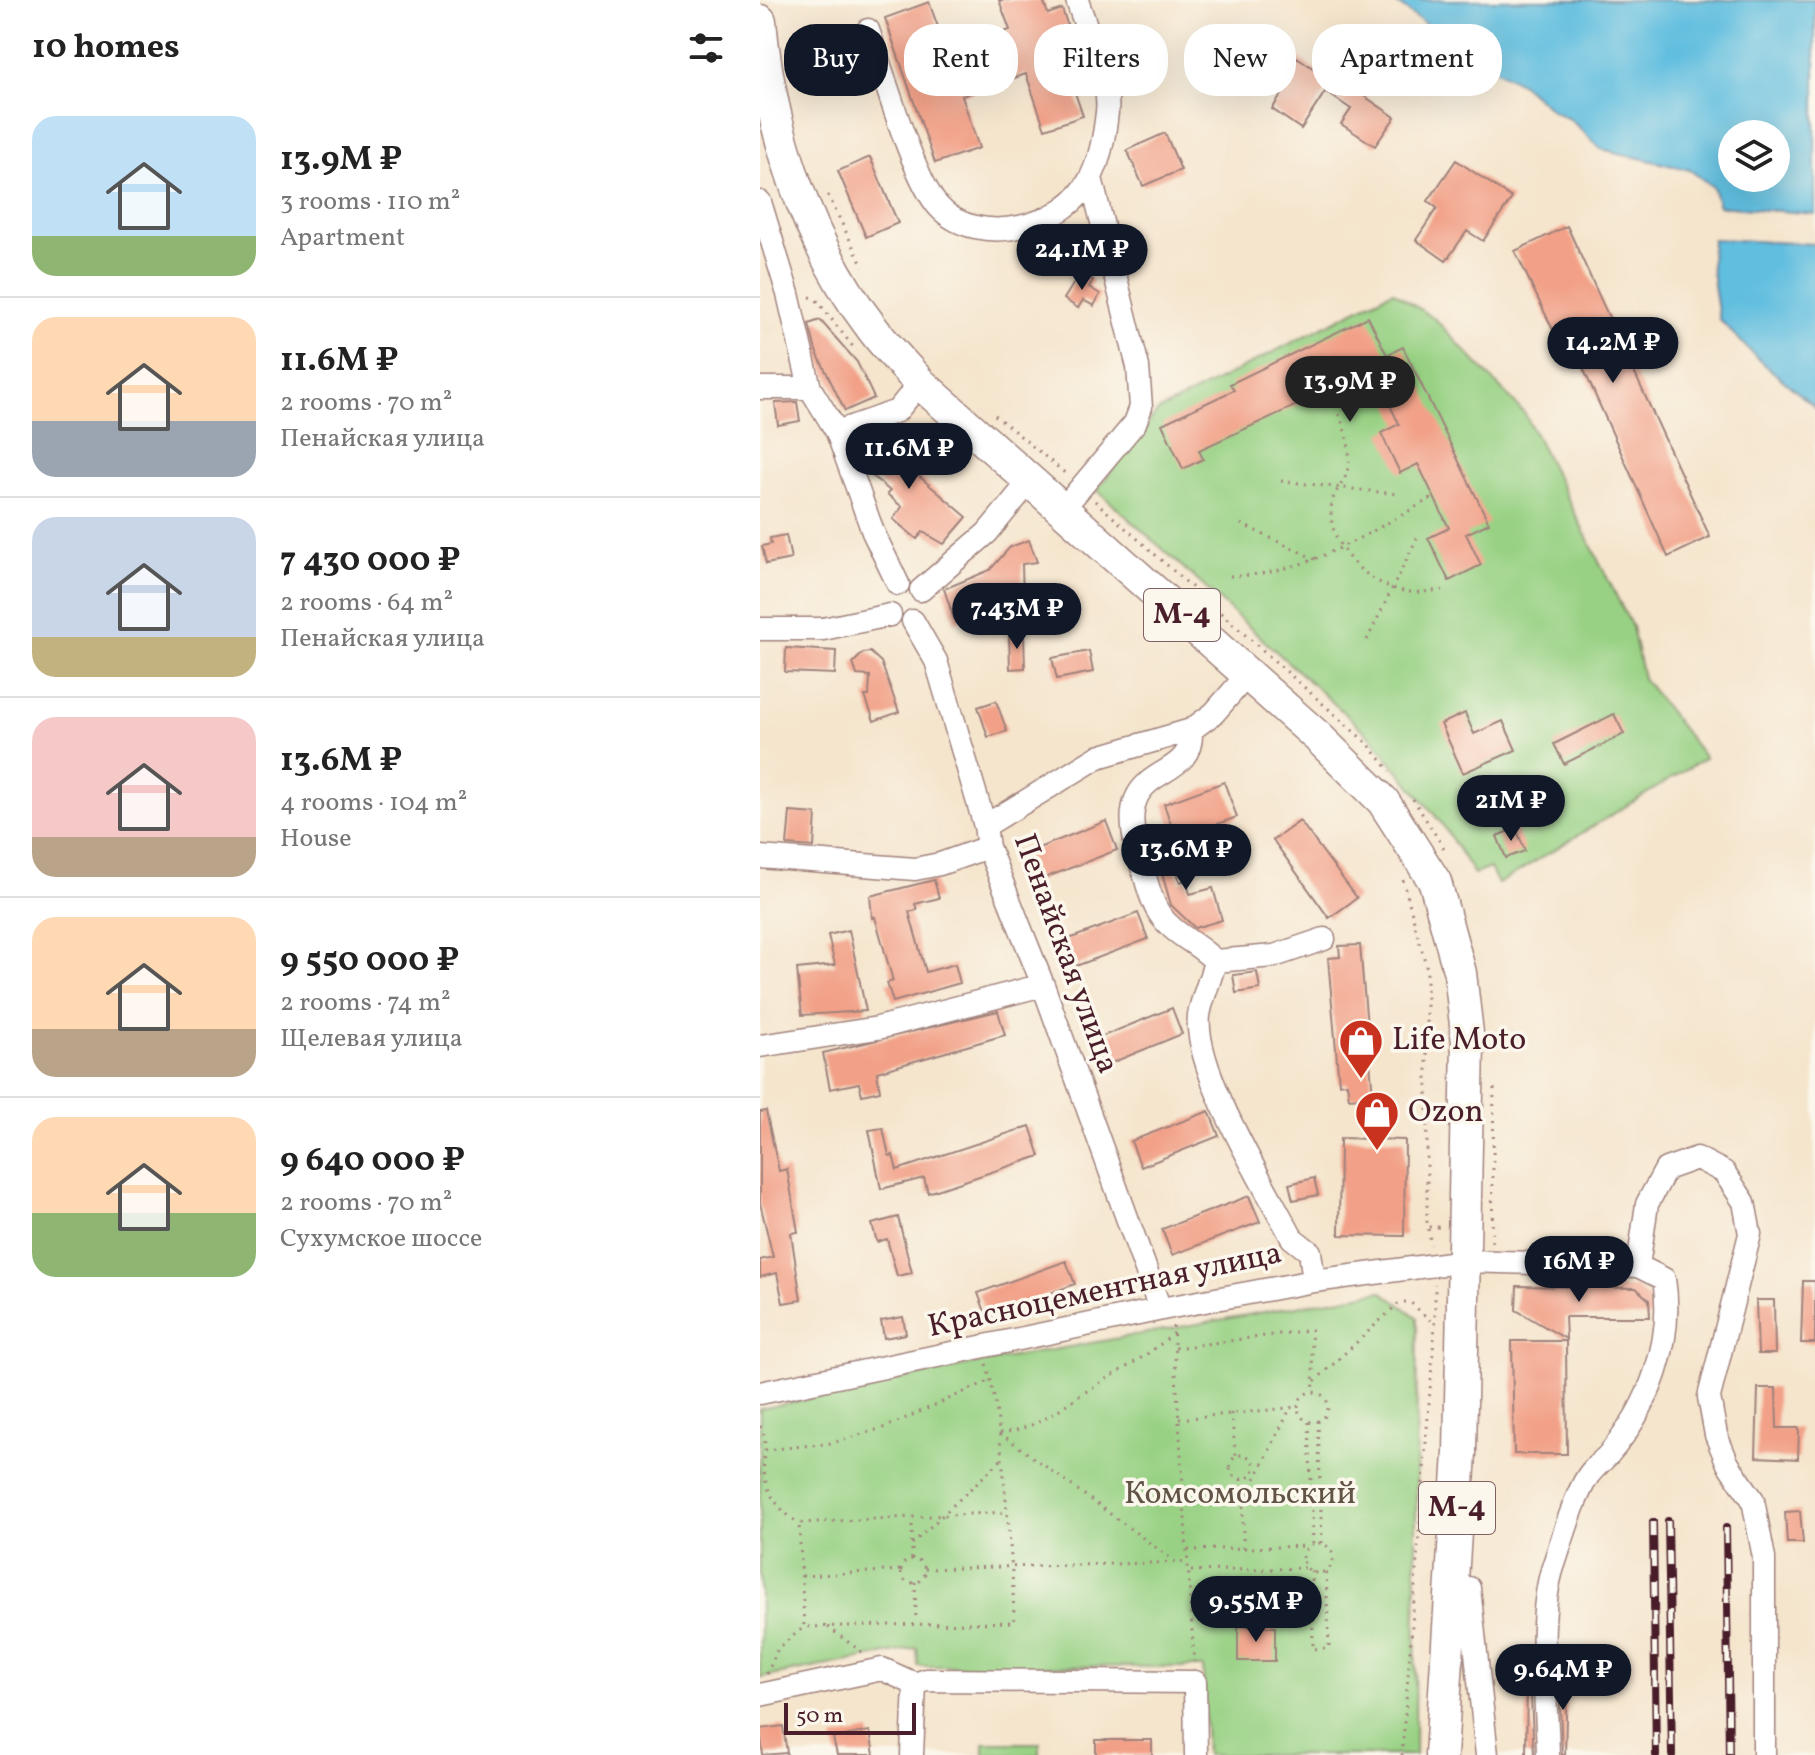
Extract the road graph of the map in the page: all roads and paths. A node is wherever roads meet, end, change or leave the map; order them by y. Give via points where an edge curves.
1 (1077, 0) edge
2 (760, 21) edge
3 (888, 86) edge
4 (1091, 178) junction
5 (760, 202) edge
6 (920, 383) junction
7 (760, 388) edge
8 (810, 388) junction
9 (1339, 414) dead end
10 (837, 432) junction
11 (1281, 481) dead end
12 (1029, 482) junction
13 (1339, 488) junction
14 (1397, 494) dead end
15 (1434, 497) dead end
16 (1062, 510) junction
17 (1241, 524) dead end
18 (1417, 538) dead end
19 (1343, 546) junction
20 (1317, 560) junction
21 (1230, 576) dead end
22 (898, 584) junction
23 (1393, 588) junction
24 (921, 590) junction
25 (1442, 590) dead end
26 (890, 615) junction
27 (913, 621) junction
28 (760, 629) edge
29 (1367, 640) dead end
30 (1248, 674) junction
31 (1191, 730) junction
32 (986, 837) junction
33 (760, 857) edge
34 (1324, 939) dead end
35 (1215, 961) junction
36 (1043, 985) junction
37 (760, 1046) edge
38 (1427, 1227) dead end
39 (1450, 1263) junction
40 (1638, 1266) junction
41 (1314, 1281) junction
42 (1166, 1308) junction
43 (1435, 1325) junction
44 (1174, 1333) junction
45 (1175, 1348) junction
46 (981, 1349) junction
47 (991, 1380) junction
48 (1314, 1382) junction
49 (1314, 1392) junction
50 (760, 1393) edge
51 (1291, 1407) junction
52 (1298, 1407) junction
53 (1231, 1413) junction
54 (1179, 1419) junction
55 (1318, 1421) junction
56 (1309, 1422) junction
57 (760, 1426) edge
58 (1000, 1433) junction
59 (765, 1450) junction
60 (1236, 1457) junction
61 (1002, 1459) junction
62 (1241, 1479) junction
63 (1243, 1503) junction
64 (1008, 1512) junction
65 (940, 1516) junction
66 (912, 1517) junction
67 (799, 1523) junction
68 (1322, 1543) junction
69 (912, 1544) junction
70 (1311, 1545) junction
71 (1243, 1548) junction
72 (1188, 1550) junction
73 (912, 1559) junction
74 (1188, 1562) junction
75 (1177, 1563) junction
76 (1013, 1567) junction
77 (1307, 1568) junction
78 (925, 1569) junction
79 (901, 1570) junction
80 (1189, 1571) junction
81 (1312, 1571) junction
82 (1326, 1571) junction
83 (802, 1576) junction
84 (915, 1582) junction
85 (1469, 1588) junction
86 (916, 1624) junction
87 (804, 1627) junction
88 (828, 1627) junction
89 (873, 1670) junction
90 (1195, 1682) junction
91 (915, 1684) junction
92 (763, 1694) edge
93 (1445, 1715) junction
94 (912, 1755) edge
95 (1196, 1755) edge
96 (1402, 1755) edge
97 (1431, 1755) edge
98 (1441, 1755) edge
99 (1459, 1755) edge
100 (1487, 1755) edge
101 (1548, 1755) edge
102 (1764, 1755) edge

1 - 4 street via 1108,109
2 - 6 highway, М-4 via 777,117 816,238 872,328
3 - 4 street via 922,180 939,207 962,222 1009,229 1042,219 1062,210
4 - 16 street via 1138,367 1141,407 1135,423
5 - 8 street
6 - 10 street via 897,411
6 - 12 highway, М-4
7 - 8 street
8 - 10 street
9 - 13 path via 1350,459
10 - 22 street
11 - 13 path
12 - 16 highway, М-4
12 - 24 street via 987,533
13 - 14 path
13 - 19 path via 1332,515
15 - 19 path
16 - 30 highway, М-4
17 - 20 path
18 - 23 path
19 - 20 path
19 - 23 path via 1355,566
20 - 21 path via 1272,574
22 - 24 street
22 - 26 street via 886,597
23 - 25 path
23 - 29 path
24 - 27 street via 924,607
26 - 27 street
26 - 28 street via 823,629
27 - 32 street, Пенайская улица via 936,661
30 - 31 street
30 - 39 highway, М-4 via 1383,801 1435,882 1460,973 1468,1042
31 - 32 street via 1098,757
31 - 35 street via 1192,746 1185,759 1150,779 1134,797 1130,822 1157,912
32 - 33 street via 940,864 915,869
32 - 36 street, Пенайская улица
34 - 35 street via 1274,956
35 - 41 street via 1199,1017 1205,1057 1292,1238 1310,1252
36 - 37 street via 878,1028
36 - 42 street, Пенайская улица
38 - 39 path
39 - 40 street, Красноцементная улица
39 - 41 street, Красноцементная улица
39 - 43 path
39 - 85 highway, М-4 via 1472,1451
39 - 93 highway, М-4 via 1460,1453
40 - 101 street via 1664,1279 1669,1308 1664,1348 1642,1403 1610,1453 1588,1476 1552,1570 1545,1613
40 - 102 street via 1647,1204 1666,1169 1697,1158 1724,1172 1744,1202 1750,1234 1709,1397 1724,1454 1753,1500 1764,1558
41 - 42 street, Красноцементная улица
42 - 44 path
42 - 46 street, Красноцементная улица
43 - 48 path via 1410,1302 1400,1302
43 - 96 path
44 - 45 path
44 - 58 path via 1147,1357 1051,1418
45 - 48 path via 1311,1330
45 - 54 path
46 - 47 path
46 - 50 street, Красноцементная улица
47 - 58 path
47 - 59 path via 886,1427 832,1443
48 - 49 path
49 - 52 path via 1303,1396
49 - 55 path via 1328,1405
51 - 52 path
51 - 53 path
51 - 63 path
52 - 56 path
53 - 54 path
53 - 60 path
54 - 72 path
55 - 56 path
55 - 68 path
56 - 70 path
57 - 59 path
58 - 61 path
58 - 75 path
59 - 67 path via 772,1501
60 - 62 path via 1230,1471
60 - 62 path via 1247,1456 1254,1465 1250,1476
61 - 64 path
61 - 65 path
62 - 63 path
63 - 71 path
64 - 65 path
64 - 76 path
65 - 66 path
65 - 69 path
66 - 67 path
66 - 69 path
67 - 83 path
68 - 70 path
68 - 82 path via 1333,1555
69 - 73 path
70 - 71 path
70 - 77 path via 1303,1557
71 - 72 path
72 - 74 path
73 - 78 path
73 - 79 path
74 - 75 path
74 - 80 path
75 - 76 path
76 - 78 path
76 - 86 path via 1014,1622
77 - 80 path
77 - 81 path
78 - 84 path
79 - 83 path
79 - 84 path via 906,1580
80 - 90 path
81 - 82 path
81 - 82 path via 1313,1649 1329,1648
83 - 87 path
84 - 86 path
85 - 99 highway, М-4
85 - 100 street
86 - 88 path
87 - 88 path
87 - 92 path via 778,1648
88 - 89 path via 866,1656
89 - 91 street via 897,1673
89 - 92 street
90 - 91 street
90 - 95 street
91 - 94 street
93 - 97 street
93 - 98 highway, М-4

